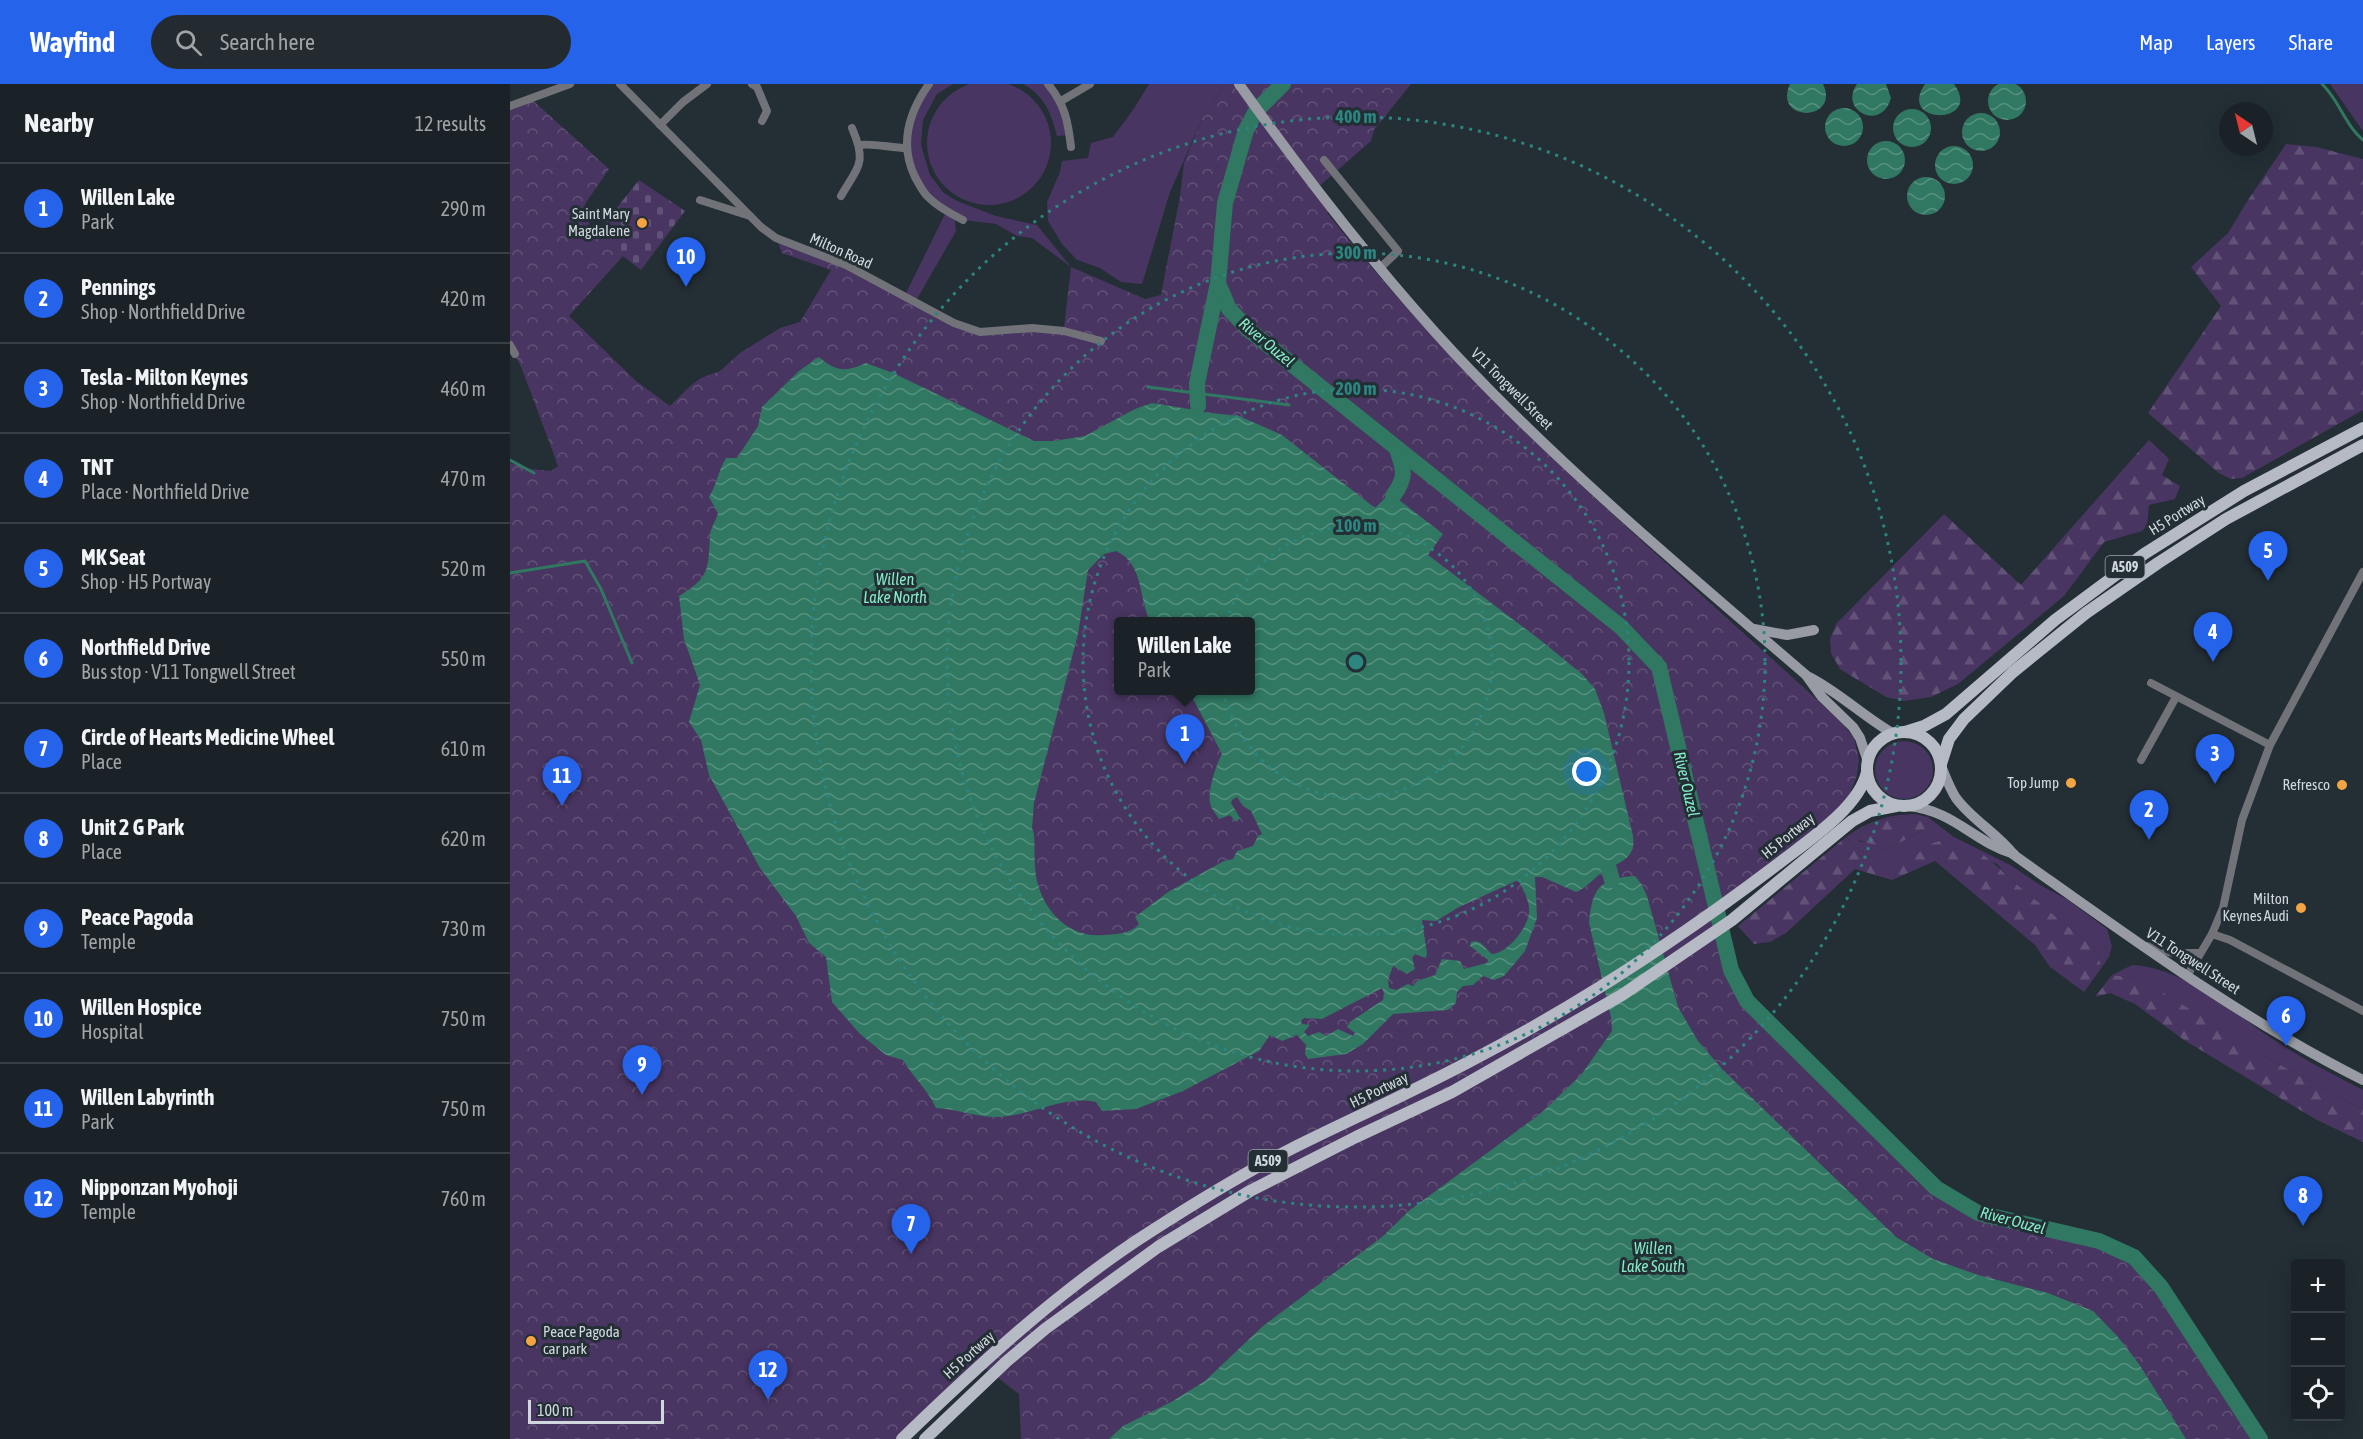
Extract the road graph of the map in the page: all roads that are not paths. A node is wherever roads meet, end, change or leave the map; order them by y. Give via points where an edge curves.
1 (570, 84) edge
2 (620, 84) edge
3 (707, 84) edge
4 (752, 84) edge
5 (929, 84) edge
6 (1048, 84) edge
7 (1090, 84) edge
8 (1239, 84) edge
9 (1061, 100) junction
10 (510, 106) edge
11 (762, 121) dead end
12 (660, 125) junction
13 (852, 128) dead end
14 (859, 144) junction
15 (1071, 147) dead end
16 (907, 148) junction
17 (1324, 160) dead end
18 (841, 196) dead end
19 (700, 200) dead end
20 (752, 217) junction
21 (963, 220) dead end
22 (1380, 268) junction
23 (1101, 341) dead end
24 (510, 345) edge
25 (515, 354) dead end
26 (2363, 428) edge
27 (2360, 447) edge
28 (2363, 572) edge
29 (1754, 628) junction
30 (1814, 630) dead end
31 (1806, 675) junction
32 (2151, 683) dead end
33 (2176, 697) junction
34 (1900, 733) junction
35 (2270, 745) junction
36 (2141, 760) dead end
37 (1941, 766) junction
38 (1868, 767) junction
39 (1903, 806) junction
40 (1829, 830) junction
41 (2014, 855) junction
42 (2212, 934) junction
43 (2137, 943) junction
44 (2200, 953) junction
45 (2187, 976) junction
46 (2363, 1011) edge
47 (2363, 1080) edge
48 (902, 1439) edge
49 (925, 1439) edge

1 - 10 street
2 - 12 street, Milton Road
3 - 12 street
4 - 11 street via 767,111
5 - 16 street via 912,114
6 - 9 street
7 - 9 street
8 - 22 street, V11 Tongwell Street via 1331,209
9 - 15 street
12 - 20 street, Milton Road
13 - 14 street
14 - 16 street
14 - 18 street via 861,162
16 - 21 street via 908,160 928,197
17 - 22 street via 1398,251
19 - 20 street
20 - 23 street, Milton Road via 776,238 846,265 954,323 980,332 1032,328
22 - 29 street, V11 Tongwell Street via 1456,356 1541,440
24 - 25 street
26 - 34 main road, H5 Portway / A509 via 2244,491 2144,554 2055,620 1946,714
27 - 37 main road, H5 Portway / A509 via 2226,519 2086,613 2013,672 1964,719 1949,739
28 - 35 street
29 - 30 street via 1788,635
29 - 31 street, V11 Tongwell Street
31 - 34 street, V11 Tongwell Street via 1831,688 1876,724
31 - 38 street, V11 Tongwell Street via 1853,727
32 - 33 street
33 - 35 street
33 - 36 street
34 - 37 main road via 1922,736 1935,748
34 - 38 main road, A509 via 1877,744
35 - 42 street via 2245,807 2223,908
37 - 39 main road, A509 via 1938,786 1932,794 1918,804
37 - 41 street, V11 Tongwell Street via 1956,798
38 - 39 main road via 1876,794
38 - 40 main road, H5 Portway / A509 via 1861,789
39 - 40 main road, H5 Portway / A509 via 1870,811
39 - 41 street, V11 Tongwell Street via 1941,814 1996,849
40 - 48 main road, H5 Portway / A509 via 1647,957 1563,1010 1453,1071 1288,1150 1150,1232 1056,1298
40 - 49 main road, H5 Portway / A509 via 1754,903 1689,951 1573,1024 1452,1092 1296,1166 1158,1246 1007,1361
41 - 43 street, V11 Tongwell Street
42 - 44 street
42 - 46 street
43 - 44 street via 2172,953
43 - 45 street, V11 Tongwell Street
44 - 45 street
45 - 47 street, V11 Tongwell Street via 2295,1045

